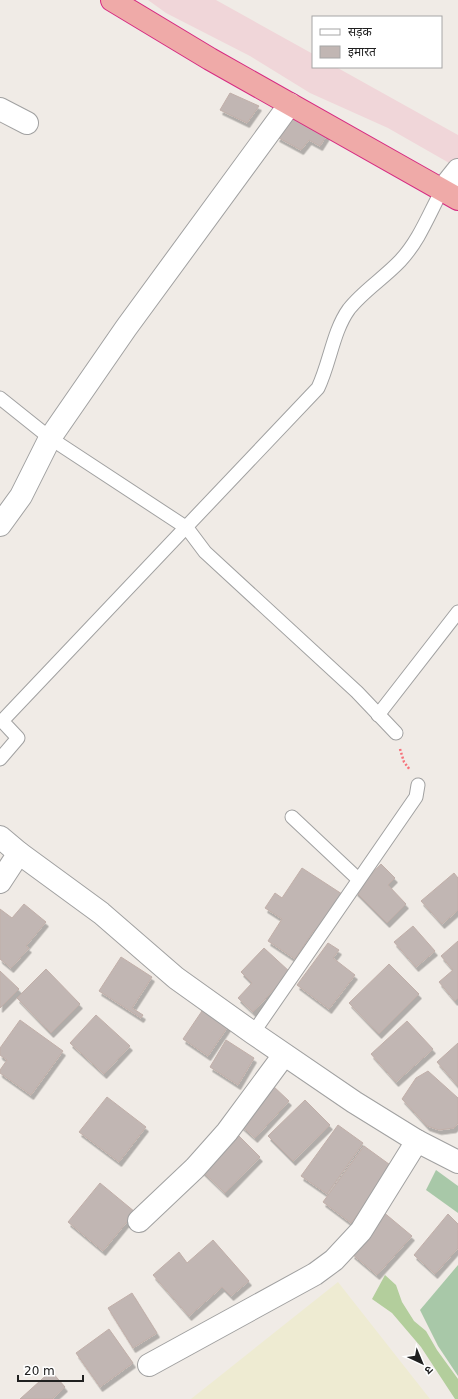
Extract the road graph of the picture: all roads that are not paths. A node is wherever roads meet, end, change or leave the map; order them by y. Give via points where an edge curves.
1 (112, 0) edge
2 (290, 104) junction
3 (0, 109) edge
4 (27, 124) dead end
5 (458, 170) edge
6 (450, 195) edge
7 (0, 398) edge
8 (50, 438) junction
9 (0, 525) edge
10 (187, 528) junction
11 (458, 612) edge
12 (378, 715) junction
13 (396, 733) dead end
14 (0, 759) edge
15 (418, 785) dead end
16 (292, 817) dead end
17 (0, 837) edge
18 (18, 853) junction
19 (358, 879) junction
20 (0, 882) edge
21 (253, 1033) junction
22 (284, 1055) junction
23 (417, 1141) junction
24 (458, 1161) edge
25 (139, 1221) dead end
26 (149, 1366) dead end

1 - 2 highway
2 - 6 highway
2 - 8 street via 126,328
3 - 4 street
5 - 6 street
6 - 10 lane via 400,261 349,309 341,323 318,388
7 - 8 lane
8 - 9 street via 20,496
8 - 10 lane
10 - 12 lane via 205,552 282,621
10 - 14 lane via 2,721 18,738
11 - 12 lane
12 - 13 lane
15 - 19 lane via 416,797
16 - 19 lane
17 - 18 street
18 - 20 street
18 - 21 street via 101,913 176,978
19 - 21 lane
21 - 22 street
22 - 23 street
22 - 25 street via 227,1132 195,1168
23 - 24 street
23 - 26 street via 361,1231 334,1260 315,1274

